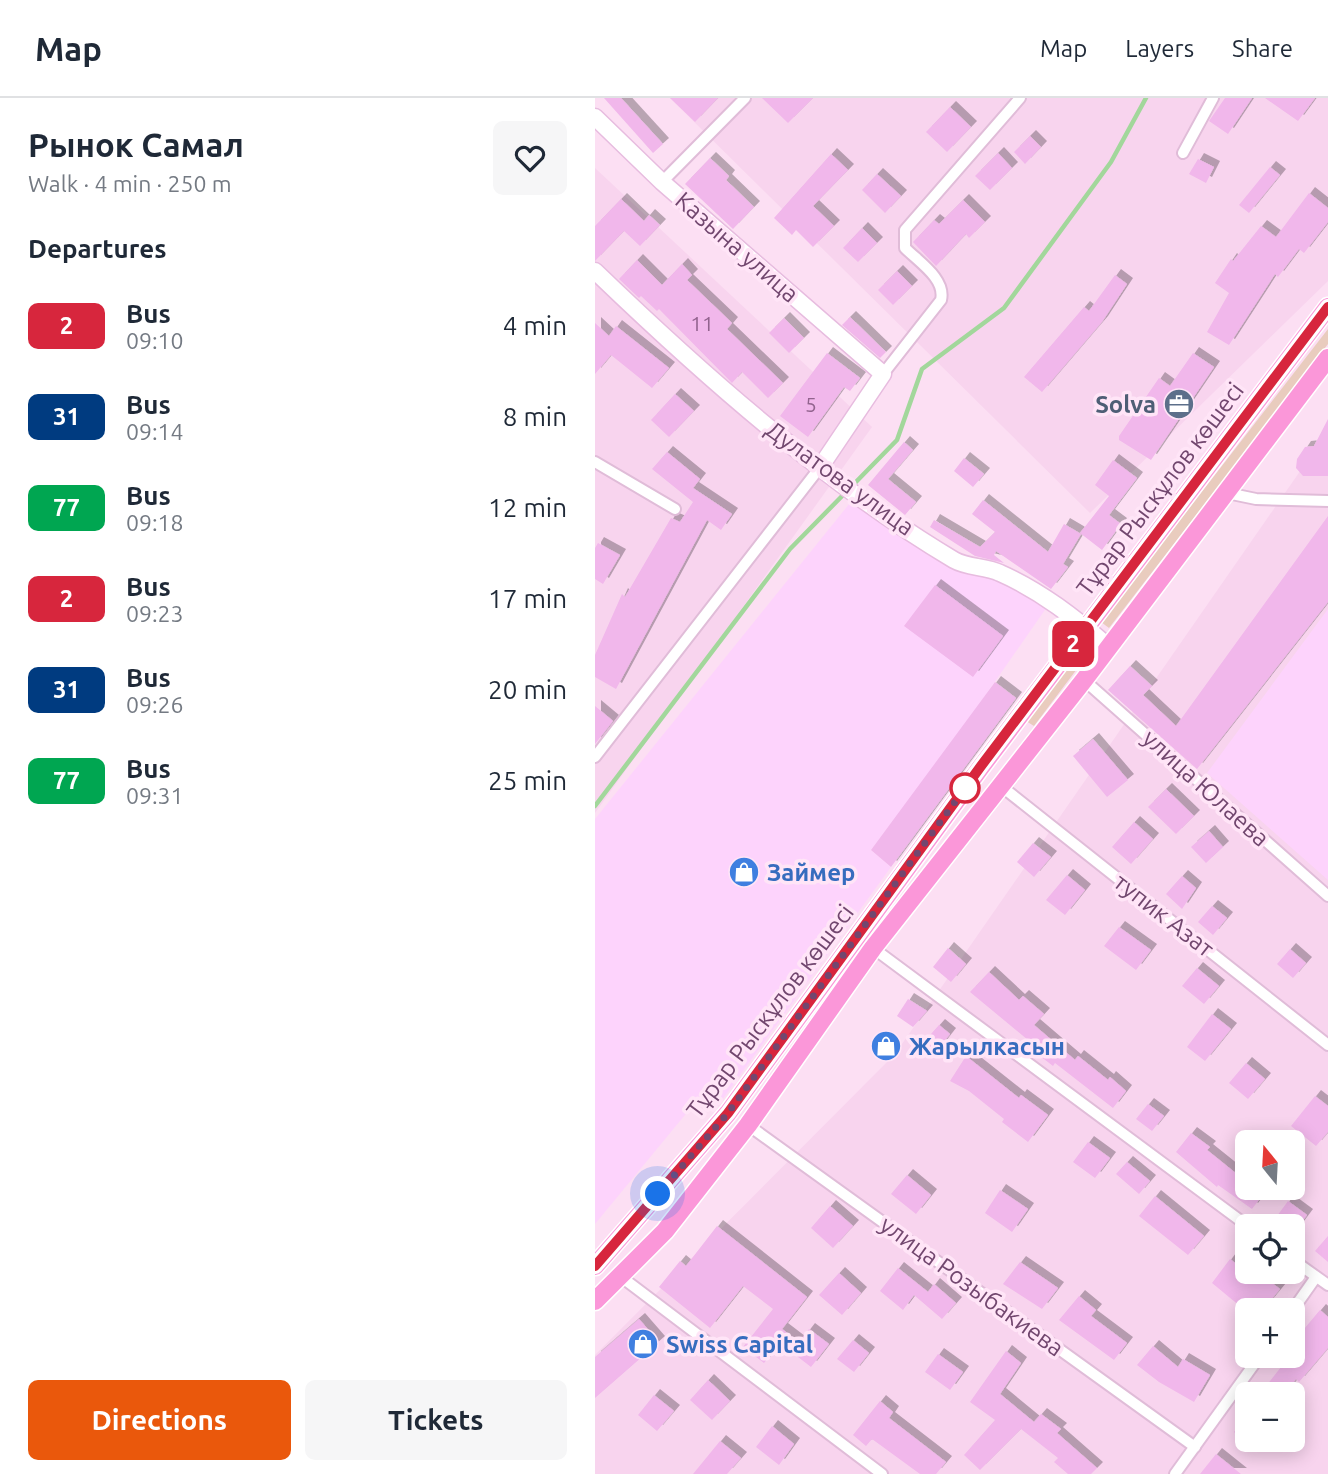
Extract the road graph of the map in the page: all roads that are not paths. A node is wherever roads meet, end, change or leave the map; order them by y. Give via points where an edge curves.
1 (745, 98) edge
2 (1020, 98) edge
3 (1213, 98) edge
4 (595, 117) edge
5 (1183, 153) dead end
6 (663, 182) junction
7 (596, 276) edge
8 (1328, 307) edge
9 (1328, 358) edge
10 (883, 374) junction
11 (595, 462) edge
12 (821, 466) junction
13 (1227, 493) junction
14 (1328, 501) edge
15 (675, 509) dead end
16 (1086, 628) junction
17 (1109, 647) junction
18 (1084, 680) junction
19 (595, 757) edge
20 (1001, 786) junction
21 (1328, 896) edge
22 (873, 948) junction
23 (1328, 1045) edge
24 (748, 1125) junction
25 (641, 1214) junction
26 (1235, 1217) edge
27 (665, 1231) junction
28 (595, 1266) edge
29 (1305, 1268) edge
30 (620, 1276) junction
31 (1316, 1277) junction
32 (1328, 1285) edge
33 (1301, 1298) edge
34 (595, 1301) edge
35 (1251, 1368) edge
36 (1195, 1447) junction
37 (882, 1474) edge
38 (1175, 1474) edge

1 - 6 street
2 - 10 street via 905,230 905,248 943,291 941,300
3 - 5 street
4 - 6 street, Казына улица
6 - 10 street, Казына улица
7 - 12 street, Дулатова улица via 755,416
8 - 16 main road, Тұрар Рыскұлов көшесі
9 - 13 main road, Тұрар Рыскұлов көшесі
10 - 12 street
11 - 15 street
12 - 16 street, Дулатова улица via 957,562 998,572 1052,600
12 - 19 street
13 - 14 street via 1256,499
13 - 17 main road, Тұрар Рыскұлов көшесі
16 - 17 street, Дулатова улица
16 - 25 main road, Тұрар Рыскұлов көшесі via 728,1113
17 - 18 main road, Тұрар Рыскұлов көшесі
18 - 20 main road, Тұрар Рыскұлов көшесі
18 - 21 street, улица Юлаева
20 - 22 main road, Тұрар Рыскұлов көшесі
20 - 23 street, тупик Азат
22 - 24 main road, Тұрар Рыскұлов көшесі
22 - 26 street
24 - 27 main road, Тұрар Рыскұлов көшесі
24 - 36 street, улица Розыбакиева
25 - 27 main road
25 - 28 main road, Тұрар Рыскұлов көшесі
27 - 30 main road, Тұрар Рыскұлов көшесі
29 - 31 street
30 - 34 main road, Тұрар Рыскұлов көшесі
30 - 37 street
31 - 32 street
31 - 33 street
35 - 36 street
36 - 38 street

